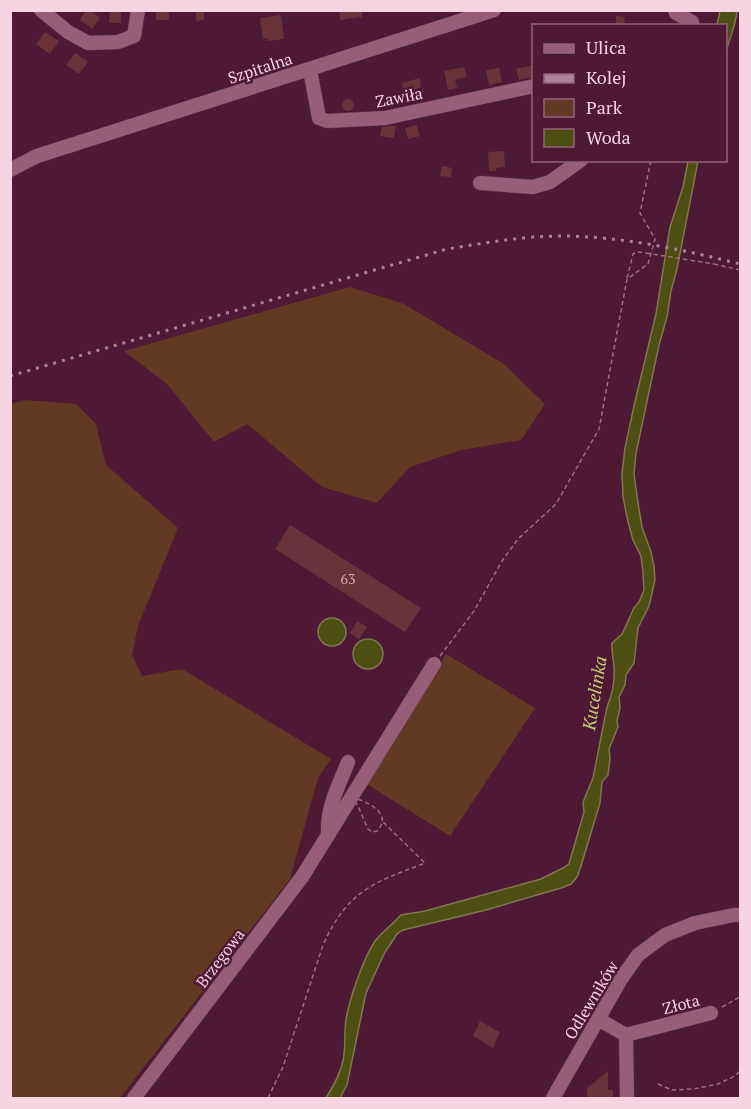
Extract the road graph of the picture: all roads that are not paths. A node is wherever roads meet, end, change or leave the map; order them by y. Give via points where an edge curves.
1 (41, 10) edge
2 (138, 10) edge
3 (494, 10) edge
4 (460, 15) edge
5 (676, 16) edge
6 (692, 22) dead end
7 (310, 70) junction
8 (532, 86) edge
9 (36, 156) junction
10 (10, 157) edge
11 (578, 162) edge
12 (10, 170) edge
13 (480, 183) dead end
14 (434, 664) road end
15 (348, 762) dead end
16 (328, 834) junction
17 (741, 915) edge
18 (711, 1013) road end
19 (598, 1019) junction
20 (626, 1035) junction
21 (134, 1098) edge
22 (553, 1098) edge
23 (627, 1098) edge

1 - 2 street via 88,43 118,42 134,36
3 - 4 street, Szpitalna
4 - 7 street, Szpitalna
5 - 6 street
7 - 8 street, Zawiła via 319,118 327,121 385,118
7 - 9 street, Szpitalna
9 - 10 street, Szpitalna
9 - 12 street, Szpitalna
11 - 13 street via 550,182 532,187
14 - 16 street, Brzegowa
15 - 16 street, Brzegowa via 332,802
16 - 21 street, Brzegowa via 302,877
17 - 19 street, Odlewników via 695,923 664,935 635,959
18 - 20 street, Złota
19 - 20 street
19 - 22 street, Odlewników
20 - 23 street

